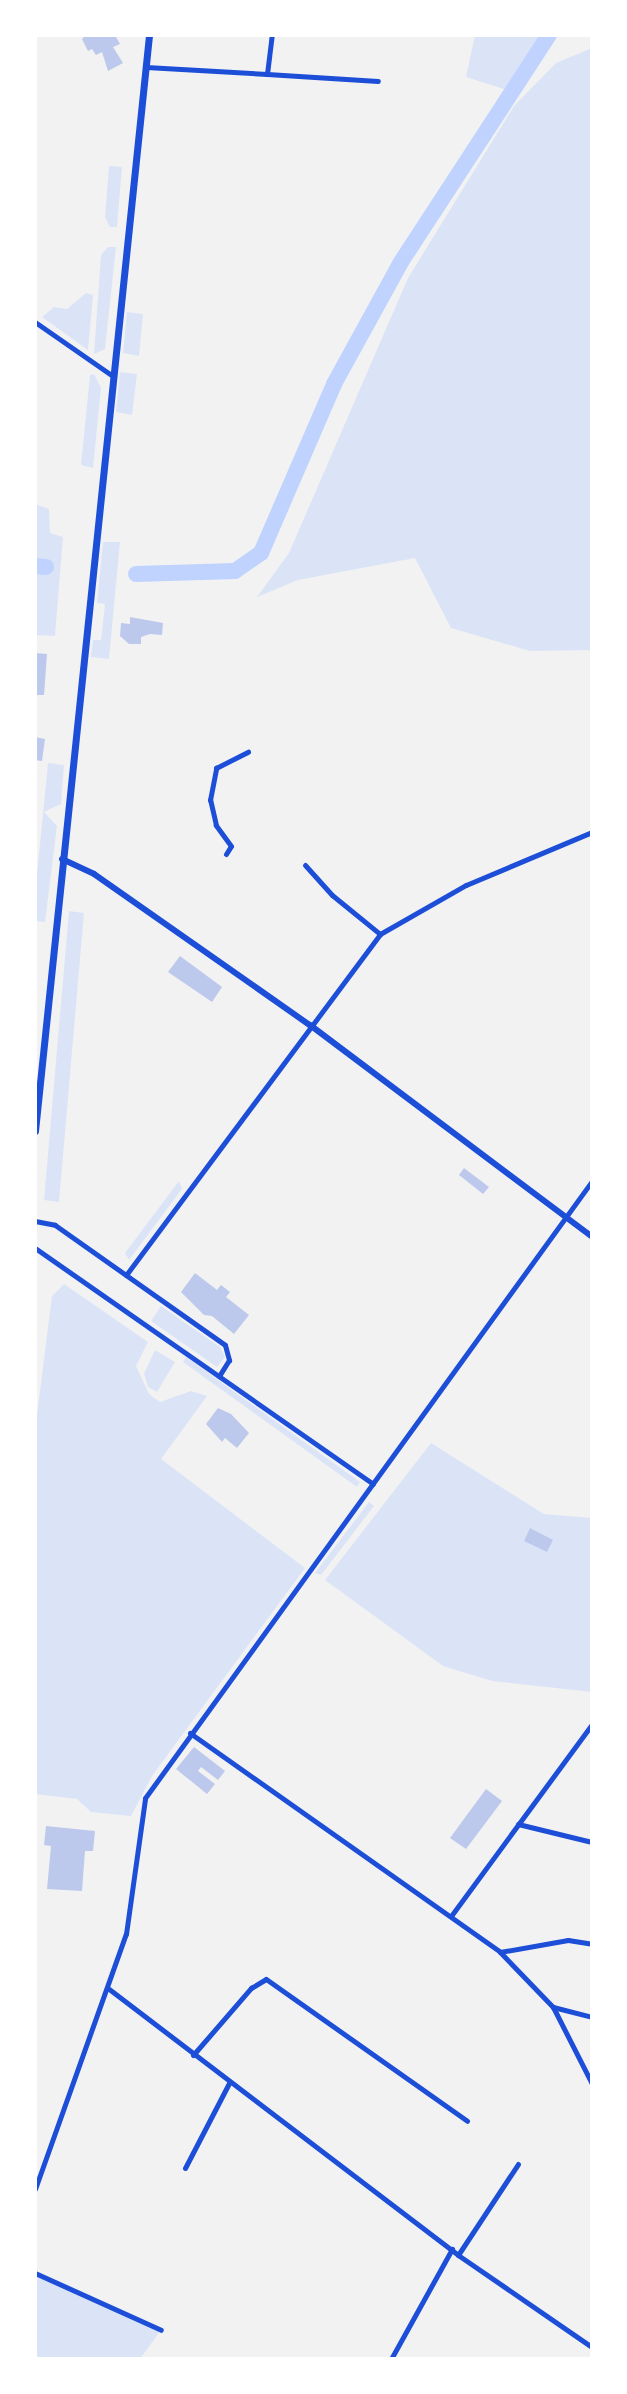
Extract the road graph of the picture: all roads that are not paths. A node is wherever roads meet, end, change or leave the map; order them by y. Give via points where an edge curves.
1 (149, 35) edge
2 (272, 35) edge
3 (146, 67) junction
4 (267, 74) junction
5 (378, 81) dead end
6 (35, 322) edge
7 (114, 377) junction
8 (248, 752) dead end
9 (592, 832) edge
10 (226, 853) dead end
11 (62, 859) junction
12 (305, 865) dead end
13 (380, 934) junction
14 (310, 1025) junction
15 (35, 1131) edge
16 (592, 1181) edge
17 (564, 1216) junction
18 (35, 1221) edge
19 (592, 1237) edge
20 (35, 1248) edge
21 (126, 1275) junction
22 (219, 1376) junction
23 (373, 1484) junction
24 (592, 1724) edge
25 (190, 1734) junction
26 (518, 1824) junction
27 (592, 1842) edge
28 (451, 1916) junction
29 (592, 1944) edge
30 (500, 1952) junction
31 (108, 1990) junction
32 (553, 2007) junction
33 (592, 2017) edge
34 (193, 2055) junction
35 (229, 2082) junction
36 (592, 2084) edge
37 (467, 2120) dead end
38 (518, 2164) dead end
39 (185, 2168) dead end
40 (35, 2189) edge
41 (452, 2249) junction
42 (458, 2255) junction
43 (35, 2273) edge
44 (161, 2330) dead end
45 (592, 2347) edge
46 (391, 2359) edge

1 - 3 main road
2 - 4 street
3 - 4 street
3 - 7 main road
4 - 5 street
6 - 7 street
7 - 11 main road
8 - 10 street via 215,768 210,800 216,825 230,846
9 - 13 street via 466,885
11 - 14 street via 94,874
11 - 15 main road
12 - 13 street via 332,895
13 - 14 street
14 - 17 street
14 - 21 street
16 - 17 street
17 - 19 street
17 - 23 street
18 - 21 street via 55,1225
20 - 22 street
21 - 22 street via 225,1345 229,1360
22 - 23 street
23 - 25 street
24 - 26 street
25 - 28 street
25 - 31 street via 145,1798 126,1934
26 - 27 street
26 - 28 street
28 - 30 street
29 - 30 street via 568,1940
30 - 32 street
31 - 34 street
31 - 40 street
32 - 33 street
32 - 36 street
34 - 35 street
34 - 37 street via 251,1987 266,1979
35 - 39 street
35 - 41 street
38 - 42 street
41 - 42 street
41 - 46 street
42 - 45 street
43 - 44 street

